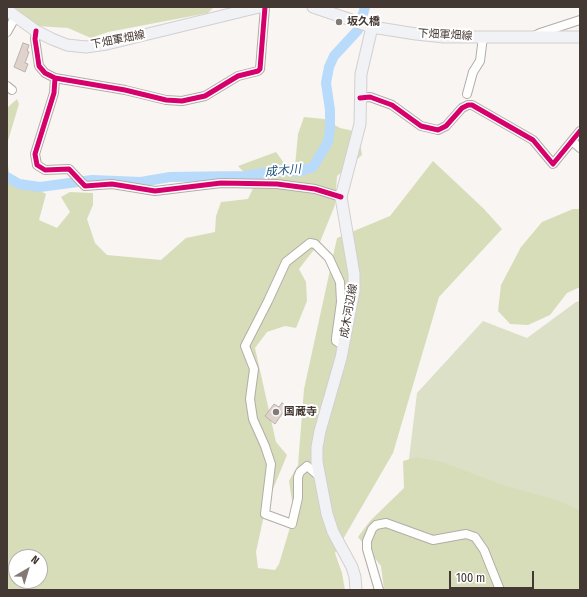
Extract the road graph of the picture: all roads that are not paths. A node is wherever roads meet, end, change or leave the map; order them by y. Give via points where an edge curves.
1 (259, 7) edge
2 (265, 7) edge
3 (313, 7) edge
4 (11, 13) edge
5 (580, 20) edge
6 (365, 24) junction
7 (36, 31) junction
8 (7, 32) edge
9 (483, 37) junction
10 (533, 37) junction
11 (580, 37) edge
12 (55, 78) junction
13 (467, 94) dead end
14 (360, 98) junction
15 (580, 132) edge
16 (572, 141) junction
17 (580, 148) edge
18 (341, 197) junction
19 (343, 345) junction
20 (320, 477) junction
21 (356, 590) edge
22 (379, 590) edge
23 (500, 590) edge

1 - 7 main road, 下畑軍畑線 via 86,47 67,45
2 - 12 street via 258,71 232,78 205,96 174,101
3 - 6 main road, 下畑軍畑線
4 - 7 main road, 下畑軍畑線
4 - 8 street
5 - 10 street
6 - 9 main road, 下畑軍畑線 via 423,35
6 - 14 main road, 成木河辺線
7 - 12 street via 39,66
9 - 10 main road, 下畑軍畑線
9 - 13 street via 480,62 473,72
10 - 11 main road, 下畑軍畑線
12 - 18 street via 54,93 35,154 35,161 45,170 70,169 85,186 112,184 155,191 221,183 277,184 315,189
14 - 16 street via 370,97 392,106 421,126 438,130 446,126 462,108 472,105 533,140 553,164
14 - 18 main road, 成木河辺線 via 360,124
15 - 16 street
16 - 17 street
18 - 19 main road, 成木河辺線 via 354,278 352,305
19 - 20 main road, 成木河辺線 via 318,439 317,462
19 - 20 street via 336,341 341,302 340,282 329,258 315,244 310,243 286,262 245,346 254,369 250,399 253,419 271,464 265,514 292,524 300,472 307,466
20 - 21 main road, 成木河辺線 via 330,525 352,567
22 - 23 street via 367,541 372,529 381,523 394,524 433,540 470,534 481,544

